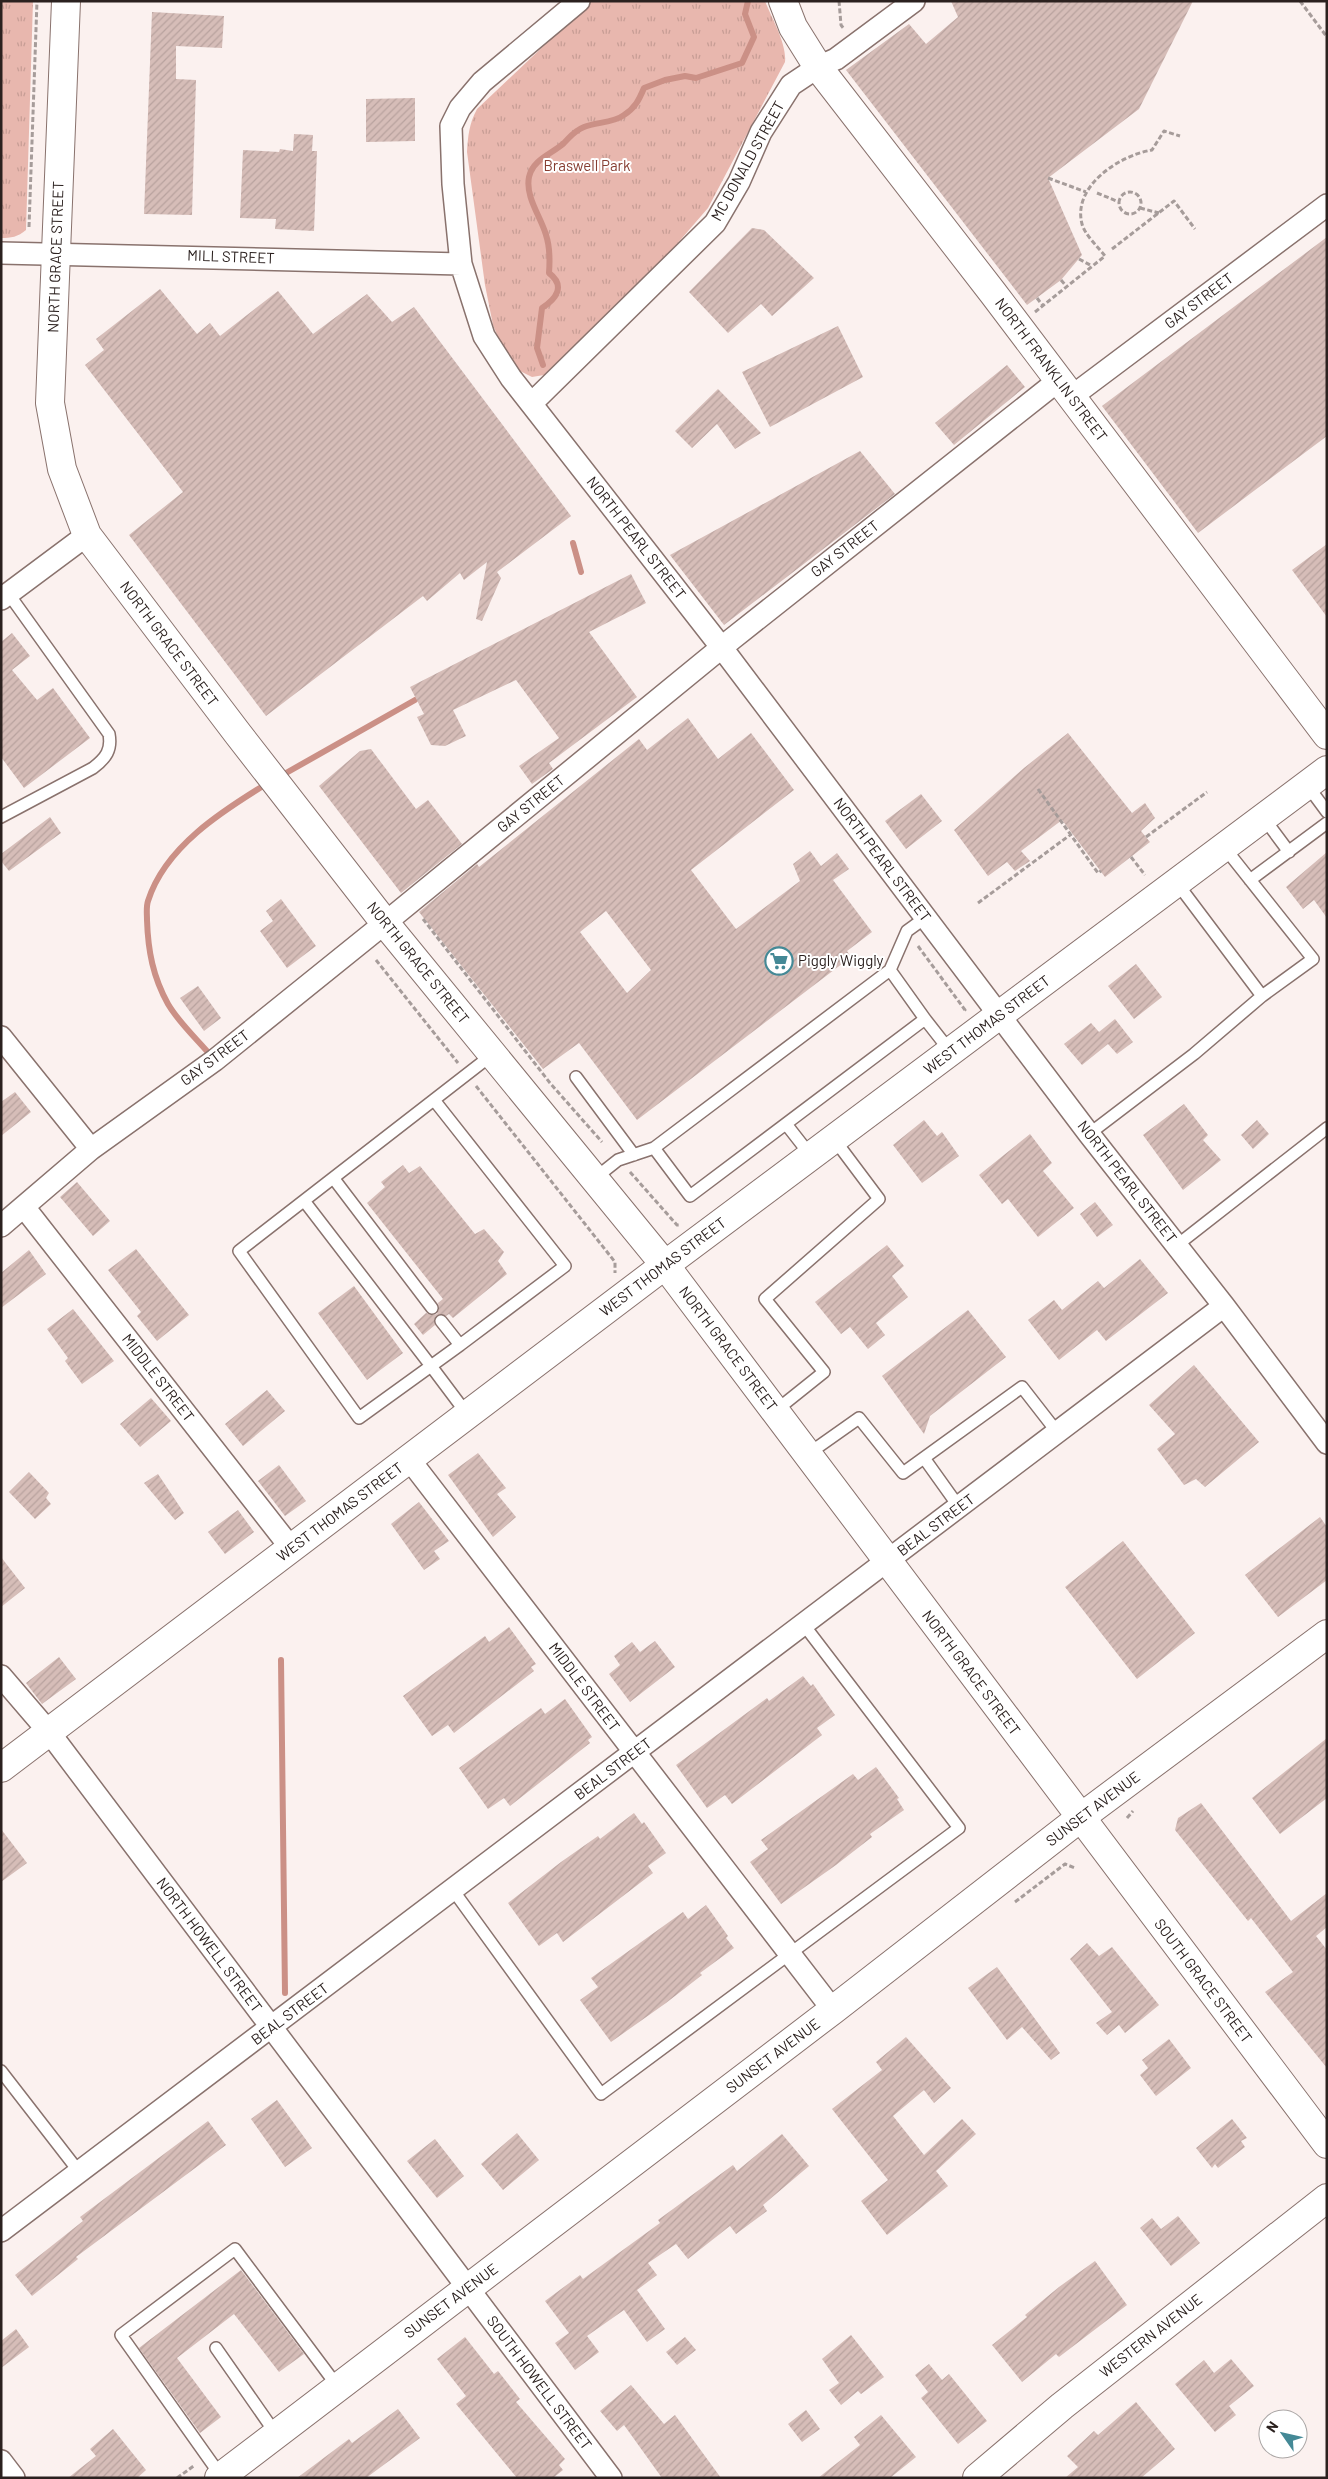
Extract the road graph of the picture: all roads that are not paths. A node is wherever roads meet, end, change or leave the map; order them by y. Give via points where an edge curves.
1 (66, 1) edge
2 (579, 1) edge
3 (783, 1) edge
4 (914, 1) edge
5 (563, 9) edge
6 (818, 67) junction
7 (1327, 205) edge
8 (57, 252) junction
9 (1, 253) edge
10 (461, 264) junction
11 (1065, 389) junction
12 (532, 403) junction
13 (87, 535) junction
14 (5, 596) edge
15 (722, 648) junction
16 (1327, 735) edge
17 (1317, 777) edge
18 (1327, 812) edge
19 (1, 817) edge
20 (1263, 817) junction
21 (1327, 823) edge
22 (1224, 847) junction
23 (1289, 852) junction
24 (1250, 880) junction
25 (1177, 883) junction
26 (925, 918) junction
27 (385, 923) junction
28 (890, 970) junction
29 (1262, 996) junction
30 (1000, 1016) junction
31 (925, 1019) junction
32 (1, 1037) edge
33 (943, 1043) junction
34 (493, 1054) junction
35 (576, 1077) dead end
36 (434, 1100) junction
37 (786, 1124) junction
38 (1327, 1128) edge
39 (1089, 1134) junction
40 (834, 1139) junction
41 (654, 1148) junction
42 (91, 1150) junction
43 (634, 1154) junction
44 (811, 1156) junction
45 (334, 1179) junction
46 (594, 1179) junction
47 (305, 1202) junction
48 (24, 1207) junction
49 (1, 1226) edge
50 (1176, 1246) junction
51 (665, 1265) junction
52 (1224, 1306) junction
53 (432, 1308) dead end
54 (441, 1321) dead end
55 (460, 1345) junction
56 (431, 1366) junction
57 (774, 1412) junction
58 (468, 1414) junction
59 (1057, 1432) junction
60 (1327, 1442) edge
61 (806, 1455) junction
62 (924, 1458) junction
63 (409, 1460) junction
64 (959, 1507) junction
65 (292, 1548) junction
66 (886, 1562) junction
67 (804, 1625) junction
68 (1327, 1634) edge
69 (1, 1676) edge
70 (49, 1732) junction
71 (634, 1753) junction
72 (1, 1768) edge
73 (1080, 1818) junction
74 (453, 1890) junction
75 (789, 1954) junction
76 (832, 2010) junction
77 (271, 2028) junction
78 (1, 2071) edge
79 (1327, 2144) edge
80 (80, 2173) junction
81 (1327, 2198) edge
82 (1, 2232) edge
83 (468, 2288) junction
84 (216, 2348) dead end
85 (338, 2387) junction
86 (276, 2434) junction
87 (1, 2461) edge
88 (220, 2477) edge
89 (14, 2478) edge
90 (611, 2478) edge
91 (977, 2478) edge

1 - 8 main road, NORTH GRACE STREET
2 - 5 street, NORTH PEARL STREET
3 - 6 main road, NORTH FRANKLIN STREET via 793,27
4 - 6 street, MC DONALD STREET via 836,60
5 - 10 street, NORTH PEARL STREET via 482,82 460,108 451,126
6 - 11 main road, NORTH FRANKLIN STREET
6 - 12 street, MC DONALD STREET via 791,85 760,132 739,182 715,223
7 - 11 street, GAY STREET
8 - 9 street, MILL STREET
8 - 10 street, MILL STREET
8 - 13 main road, NORTH GRACE STREET via 50,403 62,468
10 - 12 street, NORTH PEARL STREET via 484,336 511,378
11 - 15 street, GAY STREET
11 - 16 main road, NORTH FRANKLIN STREET
12 - 15 street, NORTH PEARL STREET
13 - 14 street
13 - 27 main road, NORTH GRACE STREET
14 - 19 lane via 90,706 109,734 111,744 106,759 94,768
15 - 26 street, NORTH PEARL STREET
15 - 27 street, GAY STREET
17 - 18 lane
17 - 20 main road, WEST THOMAS STREET
20 - 22 main road, WEST THOMAS STREET
20 - 23 lane
21 - 23 lane
22 - 24 lane
22 - 25 main road, WEST THOMAS STREET
23 - 24 lane
24 - 29 lane via 1312,959
25 - 29 lane
25 - 30 main road, WEST THOMAS STREET
26 - 28 lane via 907,930
26 - 30 street, NORTH PEARL STREET
27 - 34 main road, NORTH GRACE STREET
27 - 42 street, GAY STREET via 215,1060
28 - 31 lane
28 - 41 lane
29 - 39 lane via 1194,1054
30 - 33 main road, WEST THOMAS STREET
30 - 39 street, NORTH PEARL STREET
31 - 33 lane
31 - 37 lane
32 - 42 street
33 - 40 main road, WEST THOMAS STREET
34 - 36 lane
34 - 46 main road, NORTH GRACE STREET
35 - 43 lane
36 - 45 lane
36 - 55 lane via 564,1266
37 - 41 lane via 690,1196
37 - 44 lane
38 - 50 lane
39 - 50 street, NORTH PEARL STREET
40 - 44 main road, WEST THOMAS STREET
40 - 57 lane via 879,1199 765,1299 824,1372
41 - 43 lane
42 - 48 street, GAY STREET
43 - 46 lane via 618,1160
44 - 51 main road, WEST THOMAS STREET
45 - 47 lane
45 - 53 lane
46 - 51 main road, NORTH GRACE STREET
47 - 56 lane
47 - 56 lane via 239,1251 359,1418
48 - 49 street, GAY STREET
48 - 65 street, MIDDLE STREET
50 - 52 street, NORTH PEARL STREET
51 - 57 main road, NORTH GRACE STREET
51 - 58 main road, WEST THOMAS STREET
52 - 59 street, BEAL STREET
52 - 60 street, NORTH PEARL STREET
54 - 55 lane
55 - 56 lane
56 - 58 lane
57 - 61 main road, NORTH GRACE STREET
58 - 63 main road, WEST THOMAS STREET
59 - 62 lane via 1022,1386
59 - 64 street, BEAL STREET
61 - 62 lane via 858,1418 904,1473
61 - 66 main road, NORTH GRACE STREET
62 - 64 lane
63 - 65 main road, WEST THOMAS STREET
63 - 71 street, MIDDLE STREET
64 - 66 street, BEAL STREET
65 - 70 main road, WEST THOMAS STREET
66 - 67 street, BEAL STREET
66 - 73 main road, NORTH GRACE STREET
67 - 71 street, BEAL STREET
67 - 75 lane via 959,1828
68 - 73 main road, SUNSET AVENUE
69 - 70 street, NORTH HOWELL STREET
70 - 72 main road, WEST THOMAS STREET
70 - 77 street, NORTH HOWELL STREET
71 - 74 street, BEAL STREET
71 - 75 street, MIDDLE STREET
73 - 76 main road, SUNSET AVENUE
73 - 79 main road, SOUTH GRACE STREET
74 - 75 lane via 601,2094
74 - 77 street, BEAL STREET
75 - 76 street, MIDDLE STREET
76 - 83 main road, SUNSET AVENUE
77 - 80 street, BEAL STREET
77 - 83 street, NORTH HOWELL STREET
78 - 80 lane
80 - 82 street, BEAL STREET
81 - 91 main road, WESTERN AVENUE via 1062,2406
83 - 85 main road, SUNSET AVENUE
83 - 90 street, SOUTH HOWELL STREET
84 - 86 lane
85 - 86 main road, SUNSET AVENUE
85 - 88 lane via 235,2249 121,2335
86 - 88 main road, SUNSET AVENUE
87 - 89 street

